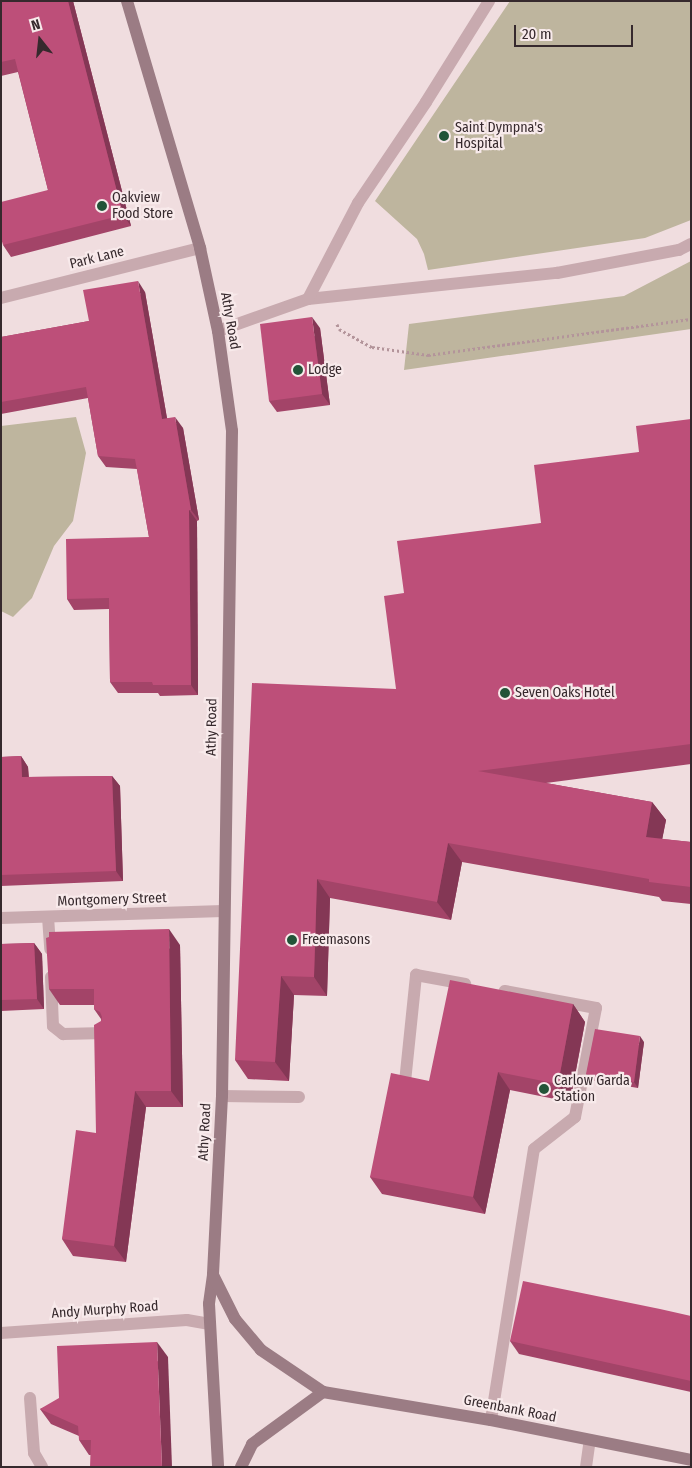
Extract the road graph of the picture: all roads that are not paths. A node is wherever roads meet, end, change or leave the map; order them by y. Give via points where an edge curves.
1 (127, 1) edge
2 (489, 1) edge
3 (691, 244) edge
4 (200, 248) junction
5 (1, 298) edge
6 (314, 299) junction
7 (218, 331) junction
8 (223, 911) junction
9 (48, 917) junction
10 (1, 918) edge
11 (105, 1033) edge
12 (405, 1082) edge
13 (222, 1096) junction
14 (300, 1097) dead end
15 (213, 1275) junction
16 (210, 1324) junction
17 (1, 1333) edge
18 (323, 1392) junction
19 (30, 1398) dead end
20 (491, 1420) junction
21 (590, 1440) junction
22 (691, 1460) edge
23 (42, 1467) edge
24 (218, 1467) edge
25 (241, 1467) edge
26 (586, 1467) edge

1 - 4 main road, Athy Road
2 - 6 street via 358,203
3 - 6 street via 679,250 557,272
4 - 5 street, Park Lane
4 - 7 main road, Athy Road
6 - 7 street
7 - 8 main road, Athy Road via 232,431
8 - 9 street, Montgomery Street
8 - 13 main road, Athy Road
9 - 10 street, Montgomery Street
9 - 11 street via 53,1026 63,1034
12 - 20 street via 416,975 596,1008 575,1117 534,1149
13 - 14 street
13 - 15 main road, Athy Road
15 - 16 main road, Athy Road
15 - 18 main road, Greenbank Road via 236,1319 261,1350
16 - 17 street, Andy Murphy Road via 187,1320
16 - 24 main road, Athy Road
18 - 20 main road, Greenbank Road
18 - 25 main road via 252,1444
19 - 23 street via 34,1453
20 - 21 main road, Greenbank Road
21 - 22 main road, Greenbank Road
21 - 26 street

